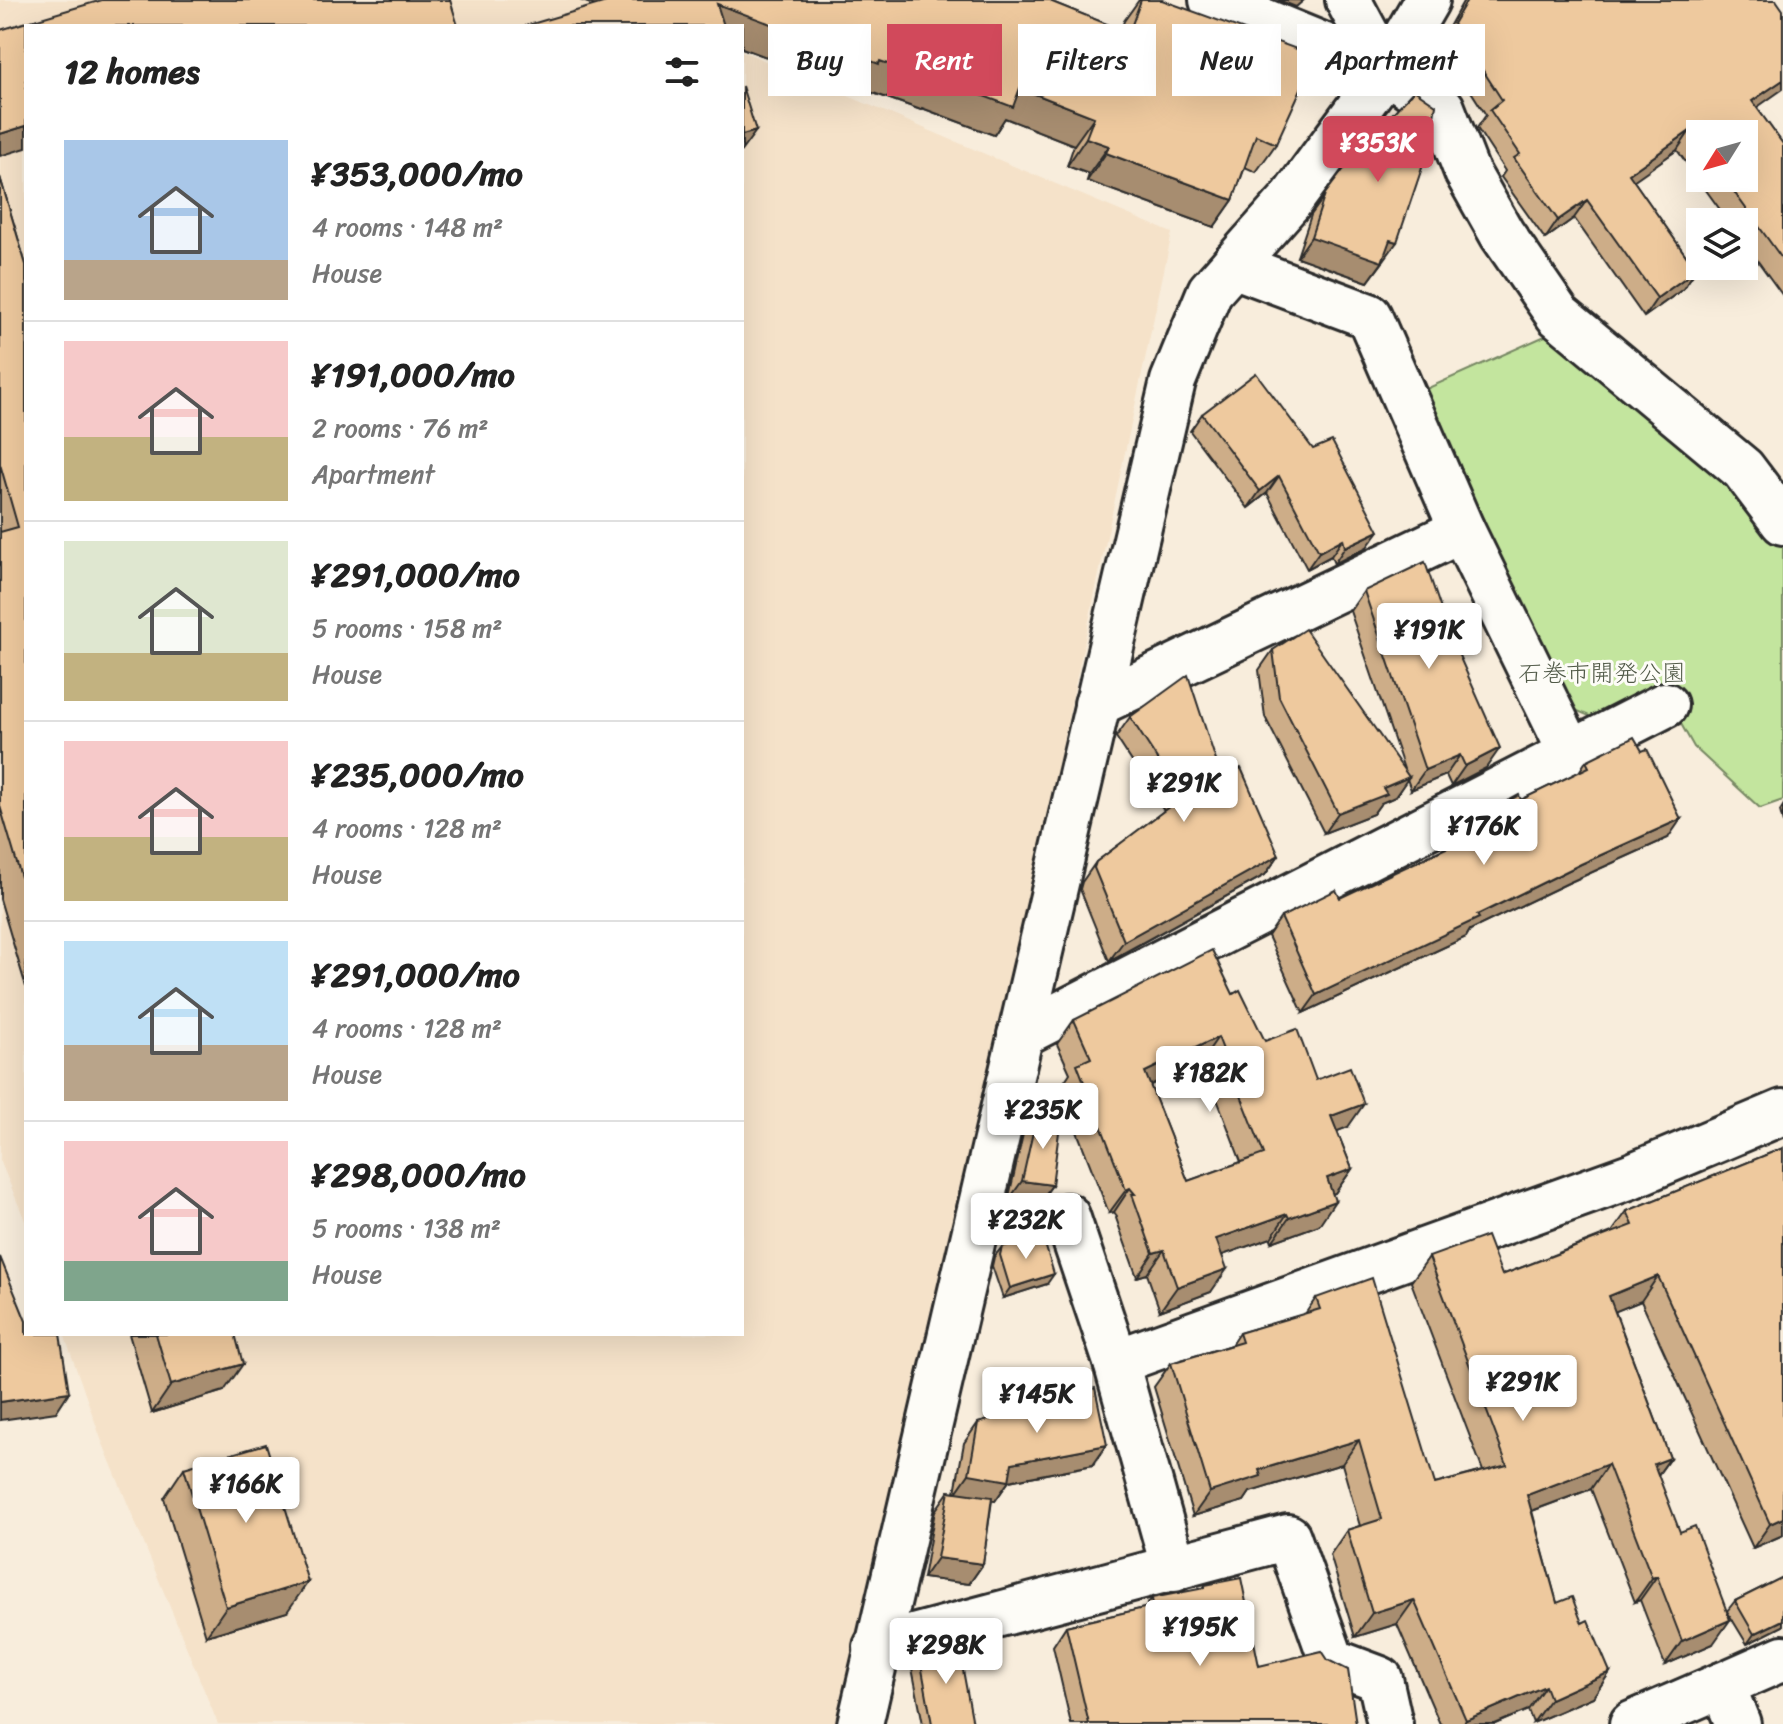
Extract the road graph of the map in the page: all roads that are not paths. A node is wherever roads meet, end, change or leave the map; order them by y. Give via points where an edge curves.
1 (1212, 0) edge
2 (1348, 0) edge
3 (1427, 0) edge
4 (1361, 24) edge
5 (1413, 24) edge
6 (1297, 35) edge
7 (1368, 96) edge
8 (1424, 96) edge
9 (1233, 265) junction
10 (1779, 510) edge
11 (1462, 530) junction
12 (1097, 704) junction
13 (1665, 705) dead end
14 (1571, 753) junction
15 (1020, 1035) junction
16 (1783, 1112) edge
17 (1067, 1216) dead end
18 (1116, 1362) junction
19 (1174, 1569) junction
20 (876, 1647) junction
21 (1783, 1658) edge
22 (1730, 1704) edge
23 (860, 1724) edge
24 (1390, 1724) edge
25 (1632, 1724) edge

1 - 6 street
2 - 4 street
3 - 5 street
7 - 9 street via 1291,200
8 - 10 street via 1442,108 1467,172 1558,315 1743,469
9 - 11 street via 1369,316
9 - 12 street via 1210,291 1173,381
11 - 12 street
11 - 14 street
12 - 15 street
13 - 14 street
14 - 15 street
15 - 20 street
16 - 18 street via 1631,1176
17 - 18 street
18 - 19 street
19 - 20 street
19 - 24 street via 1288,1537 1332,1661 1380,1679
20 - 23 street
21 - 22 street
22 - 25 street

